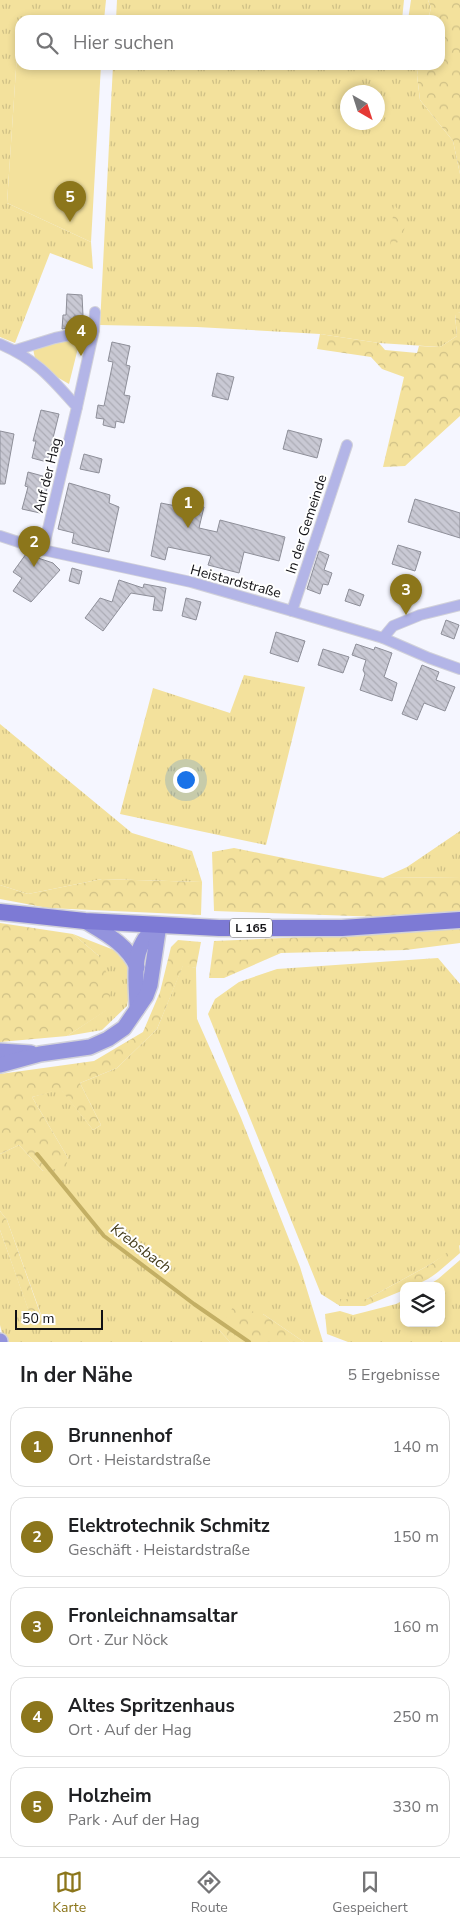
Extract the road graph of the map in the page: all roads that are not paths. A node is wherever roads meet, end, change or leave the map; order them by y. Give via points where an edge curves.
1 (95, 312) dead end
2 (94, 330) junction
3 (0, 344) edge
4 (16, 350) junction
5 (77, 407) junction
6 (347, 445) dead end
7 (0, 536) edge
8 (43, 550) junction
9 (460, 605) edge
10 (292, 611) junction
11 (383, 638) junction
12 (460, 668) edge
13 (0, 912) edge
14 (460, 920) edge
15 (85, 921) junction
16 (159, 925) junction
17 (137, 967) junction
18 (137, 1008) junction
19 (0, 1051) edge
20 (40, 1054) junction
21 (0, 1065) edge

1 - 2 street, Auf der Hag
2 - 4 street
2 - 5 street, Auf der Hag
3 - 4 street
4 - 5 street via 45,371
5 - 8 street, Auf der Hag
6 - 10 street, In der Gemeinde
7 - 8 street, Heistardstraße
8 - 10 street, Heistardstraße via 191,582
9 - 11 street via 392,626
10 - 11 street, Heistardstraße
11 - 12 street, Heistardstraße
13 - 15 main road, L 165
14 - 16 main road, L 165 via 342,928
15 - 16 main road, L 165
15 - 17 main road, L 165 via 122,946
16 - 17 main road via 141,944
16 - 18 main road via 150,985
17 - 18 main road
18 - 20 main road via 124,1028 99,1044
19 - 20 main road
20 - 21 main road

